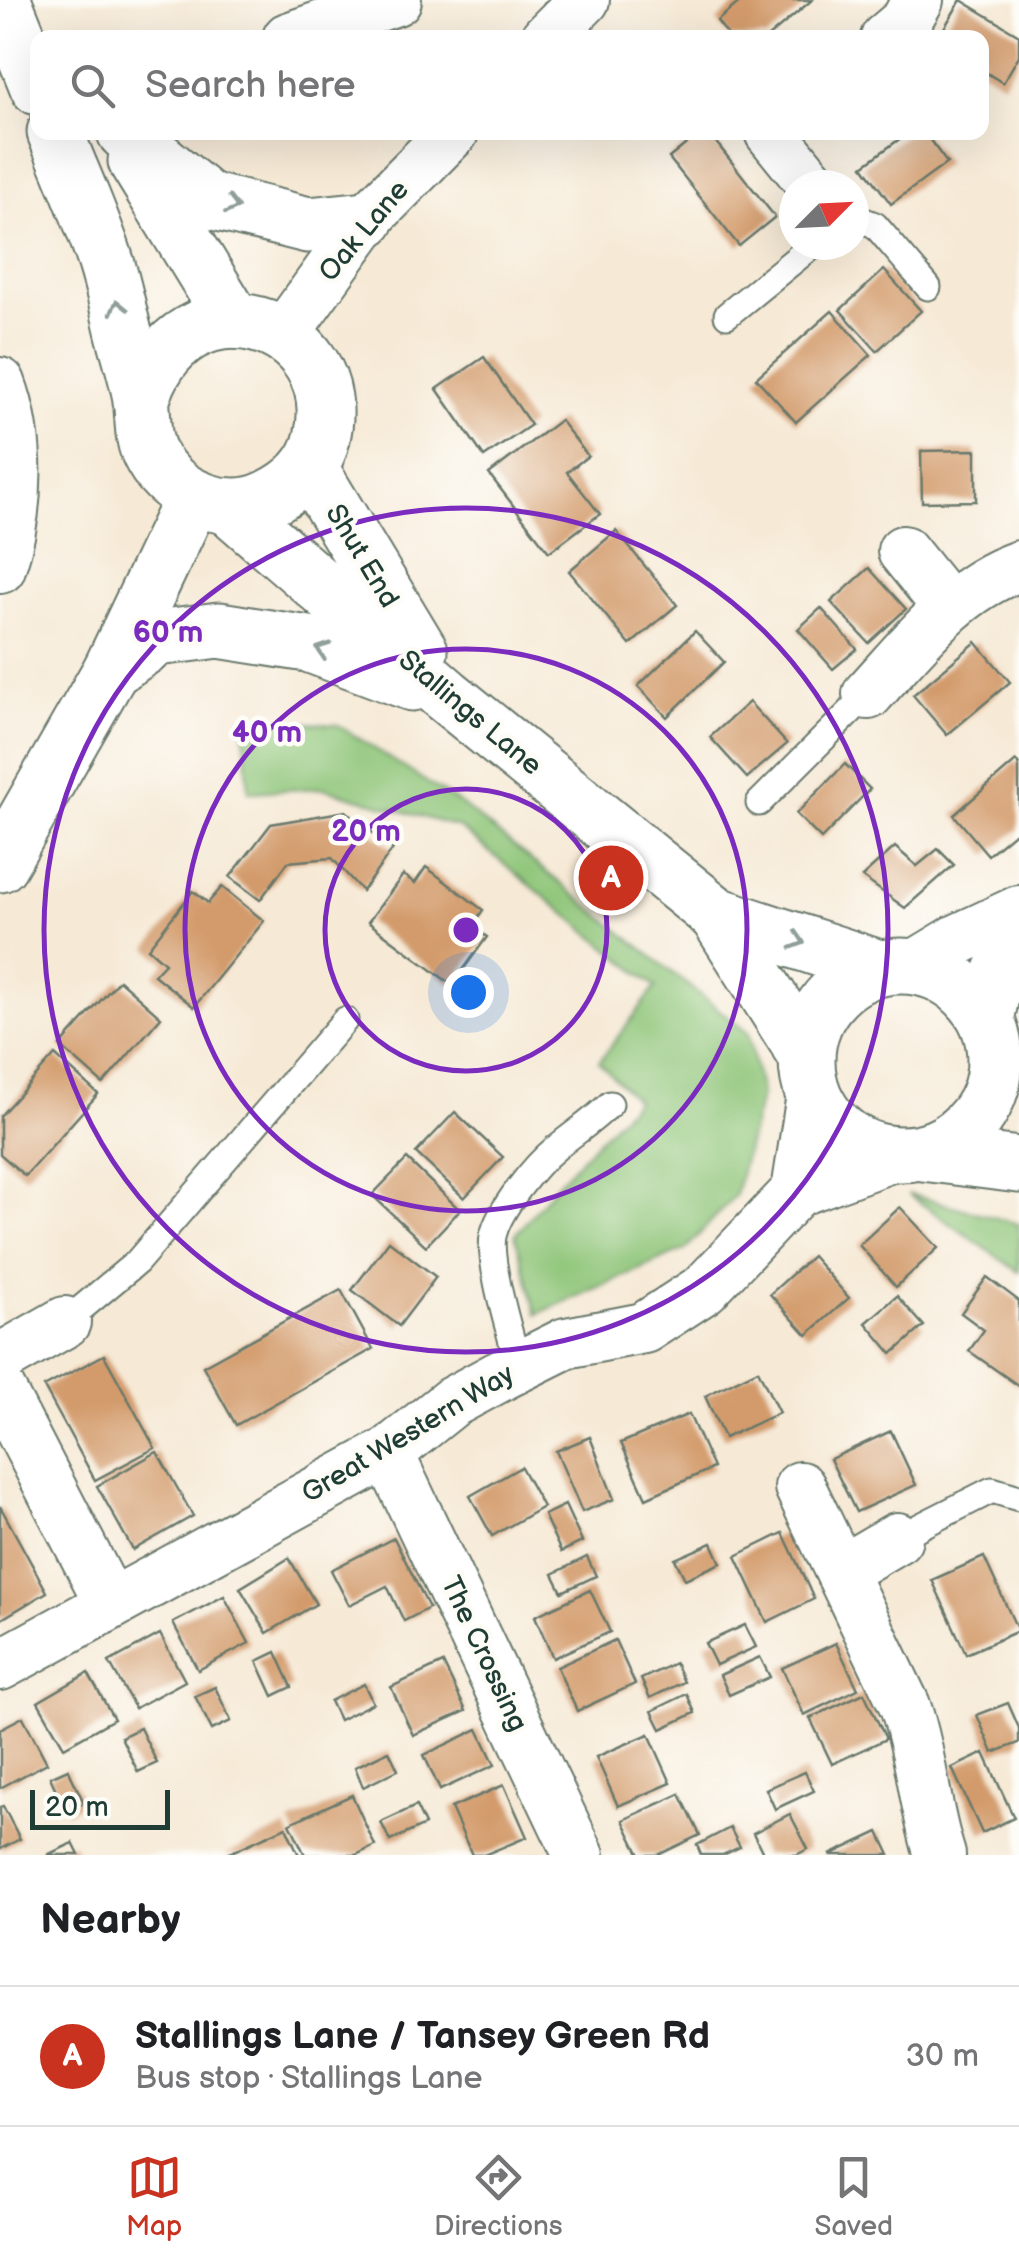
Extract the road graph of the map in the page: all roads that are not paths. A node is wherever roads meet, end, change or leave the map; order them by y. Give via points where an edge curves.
1 (3, 0) edge
2 (38, 0) edge
3 (396, 0) edge
4 (584, 0) edge
5 (918, 0) edge
6 (56, 30) edge
7 (311, 30) edge
8 (554, 30) edge
9 (895, 30) edge
10 (30, 67) edge
11 (59, 140) edge
12 (128, 140) edge
13 (132, 140) edge
14 (445, 140) edge
15 (777, 140) edge
16 (802, 170) edge
17 (367, 220) junction
18 (869, 222) edge
19 (794, 260) edge
20 (928, 286) dead end
21 (726, 314) dead end
22 (258, 328) junction
23 (0, 382) edge
24 (142, 402) junction
25 (309, 467) junction
26 (211, 502) junction
27 (903, 552) dead end
28 (1019, 566) edge
29 (0, 568) edge
30 (948, 606) junction
31 (111, 670) junction
32 (868, 694) joint
33 (447, 696) junction
34 (759, 802) dead end
35 (0, 864) edge
36 (1019, 911) edge
37 (717, 915) junction
38 (1019, 923) edge
39 (896, 967) junction
40 (345, 1020) dead end
41 (1000, 1052) edge
42 (809, 1075) junction
43 (610, 1104) dead end
44 (909, 1154) junction
45 (1019, 1165) edge
46 (797, 1191) junction
47 (65, 1322) joint
48 (0, 1359) edge
49 (520, 1366) junction
50 (0, 1390) edge
51 (388, 1452) junction
52 (800, 1487) dead end
53 (1019, 1498) edge
54 (897, 1538) joint
55 (841, 1571) junction
56 (110, 1604) junction
57 (0, 1665) edge
58 (580, 1855) edge
59 (940, 1855) edge

1 - 10 main road
2 - 6 main road
3 - 7 street
4 - 8 street
5 - 9 street
24 -> 11 main road via 106,260
12 - 22 main road
13 -> 17 main road via 208,200 308,225
14 - 17 street, Oak Lane
15 - 16 street
17 - 22 street, Oak Lane
18 - 20 lane
19 - 21 lane
22 - 24 main road via 195,330 163,354
22 - 25 main road via 306,355 320,380 326,410
23 - 29 street via 12,416 15,466
24 - 26 main road via 152,458 170,480
25 - 26 main road via 288,489 259,503
25 - 33 main road, Shut End
26 - 31 main road
26 - 33 main road, Stallings Lane
27 - 30 street
28 - 30 street
30 - 32 street
33 -> 31 main road via 308,644 219,630 157,638
31 - 35 main road
32 - 34 lane
33 - 37 main road, Stallings Lane
36 - 39 street
37 -> 39 main road, Stallings Lane
37 - 42 main road, Stallings Lane
38 - 41 street via 998,972
39 - 41 main road via 946,976 970,995
39 - 42 main road via 844,983 817,1016
40 - 47 lane via 137,1262
41 - 44 main road via 981,1112 958,1137
42 - 44 main road via 832,1125 860,1146
42 - 46 street
43 - 49 lane via 554,1149 516,1192 493,1236
44 - 45 main road
44 - 46 street
46 - 49 street, Great Western Way via 704,1290 644,1328 566,1343
47 - 48 street
49 - 51 street, Great Western Way via 452,1402
50 - 56 street
51 - 56 street, Great Western Way
51 - 58 street, The Crossing
52 - 55 street
53 - 54 lane via 992,1490
54 - 55 street
55 - 59 street via 905,1706
56 - 57 street, Great Western Way

